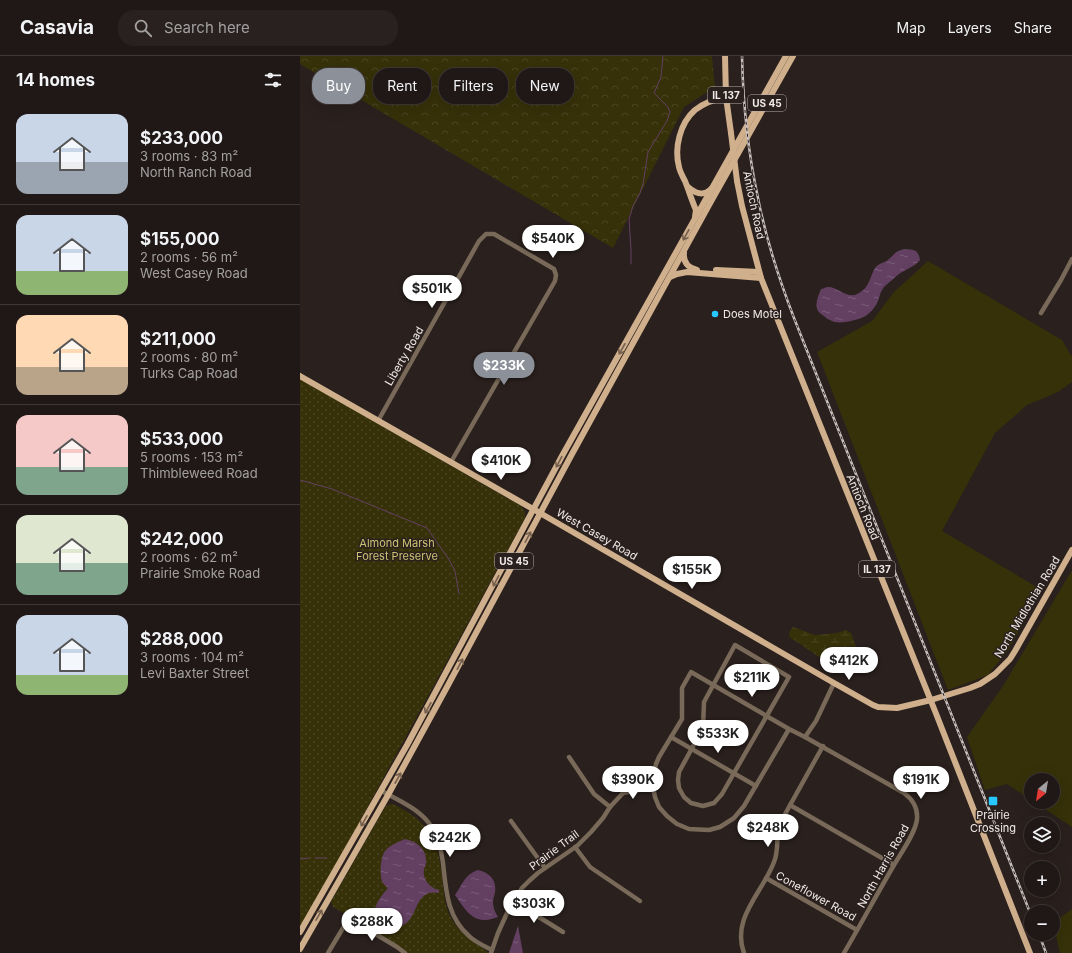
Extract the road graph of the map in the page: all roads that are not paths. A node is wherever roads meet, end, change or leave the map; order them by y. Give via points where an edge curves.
1 (725, 56) edge
2 (786, 56) edge
3 (793, 56) edge
4 (726, 97) junction
5 (686, 185) junction
6 (712, 188) junction
7 (695, 219) junction
8 (684, 252) junction
9 (1072, 259) edge
10 (760, 275) junction
11 (670, 277) junction
12 (1041, 313) dead end
13 (300, 376) edge
14 (378, 421) junction
15 (451, 462) junction
16 (534, 509) junction
17 (540, 513) junction
18 (1072, 550) edge
19 (834, 683) junction
20 (714, 685) junction
21 (931, 700) junction
22 (767, 716) junction
23 (789, 729) junction
24 (671, 737) junction
25 (805, 737) junction
26 (823, 746) junction
27 (692, 749) junction
28 (569, 757) dead end
29 (734, 773) junction
30 (756, 786) junction
31 (653, 787) junction
32 (382, 791) junction
33 (388, 794) junction
34 (790, 805) junction
35 (610, 807) junction
36 (511, 821) dead end
37 (574, 848) junction
38 (894, 865) junction
39 (545, 868) junction
40 (766, 878) junction
41 (513, 901) junction
42 (640, 902) dead end
43 (857, 930) junction
44 (300, 932) edge
45 (563, 932) dead end
46 (300, 949) edge
47 (492, 952) edge
48 (328, 953) edge
49 (404, 953) edge
50 (744, 953) edge
51 (844, 953) edge
52 (1030, 953) edge

1 - 4 main road, Antioch Road / IL 137
2 - 6 main road, US 45
3 - 8 main road, US 45
4 - 5 main road via 715,99 694,111 682,128 677,151 679,167
4 - 10 main road, Antioch Road / IL 137, bridge via 737,181
5 - 6 main road via 699,194
5 - 7 main road via 696,210
6 - 7 main road, US 45
7 -> 16 main road, US 45
8 - 10 main road via 686,264 695,270
8 - 11 main road, US 45
9 - 12 street
10 - 11 main road via 687,272
10 - 21 main road, Antioch Road / IL 137
11 - 17 main road, US 45
13 - 14 main road, West Casey Road
14 - 15 main road, West Casey Road
14 - 15 street, Liberty Road via 479,241 490,233 503,239 555,270 555,281
15 - 16 main road, West Casey Road
16 - 17 main road, West Casey Road
16 -> 32 main road, US 45
17 - 19 main road, West Casey Road
33 -> 17 main road, US 45
18 - 21 main road, North Midlothian Road via 1015,651 1003,667 980,684
19 - 21 main road, West Casey Road via 878,706 897,708
19 - 25 street via 816,721
20 - 22 street, North Harris Road
20 - 22 street via 735,645 789,677
20 - 24 street, North Harris Road via 691,672 682,688 682,718
20 - 27 street via 704,702 703,728
21 - 52 main road, Antioch Road / IL 137
22 - 23 street, North Harris Road
22 - 29 street
23 - 25 street, North Harris Road
23 - 30 street
24 - 27 street
24 - 31 street via 656,764
25 - 26 street, North Harris Road
26 - 34 street
26 - 38 street, North Harris Road via 898,790 913,802 917,810 916,826
27 - 29 street
27 - 29 street via 679,772 678,780 684,797 691,803 703,806 714,803
28 - 35 street via 594,794
29 - 30 street
30 - 31 street via 734,818 720,827 709,830 689,829 672,821 659,807
31 - 35 street, Prairie Trail via 622,793
32 - 33 street
32 -> 44 main road, US 45
46 -> 33 main road, US 45
33 - 47 street via 416,810 431,826 441,849 447,899 453,916 468,936
34 - 38 street
34 - 40 street via 777,831 776,855
35 - 37 street, Prairie Trail via 591,832
36 - 39 street
37 - 39 street, Prairie Trail
37 - 42 street via 590,867
38 - 43 street, North Harris Road
39 - 41 street, Prairie Trail via 529,880
40 - 43 street, Coneflower Road
40 - 50 street via 742,925
41 - 45 street
41 - 47 street, Prairie Trail
43 - 51 street, North Harris Road
48 - 49 street via 349,918

